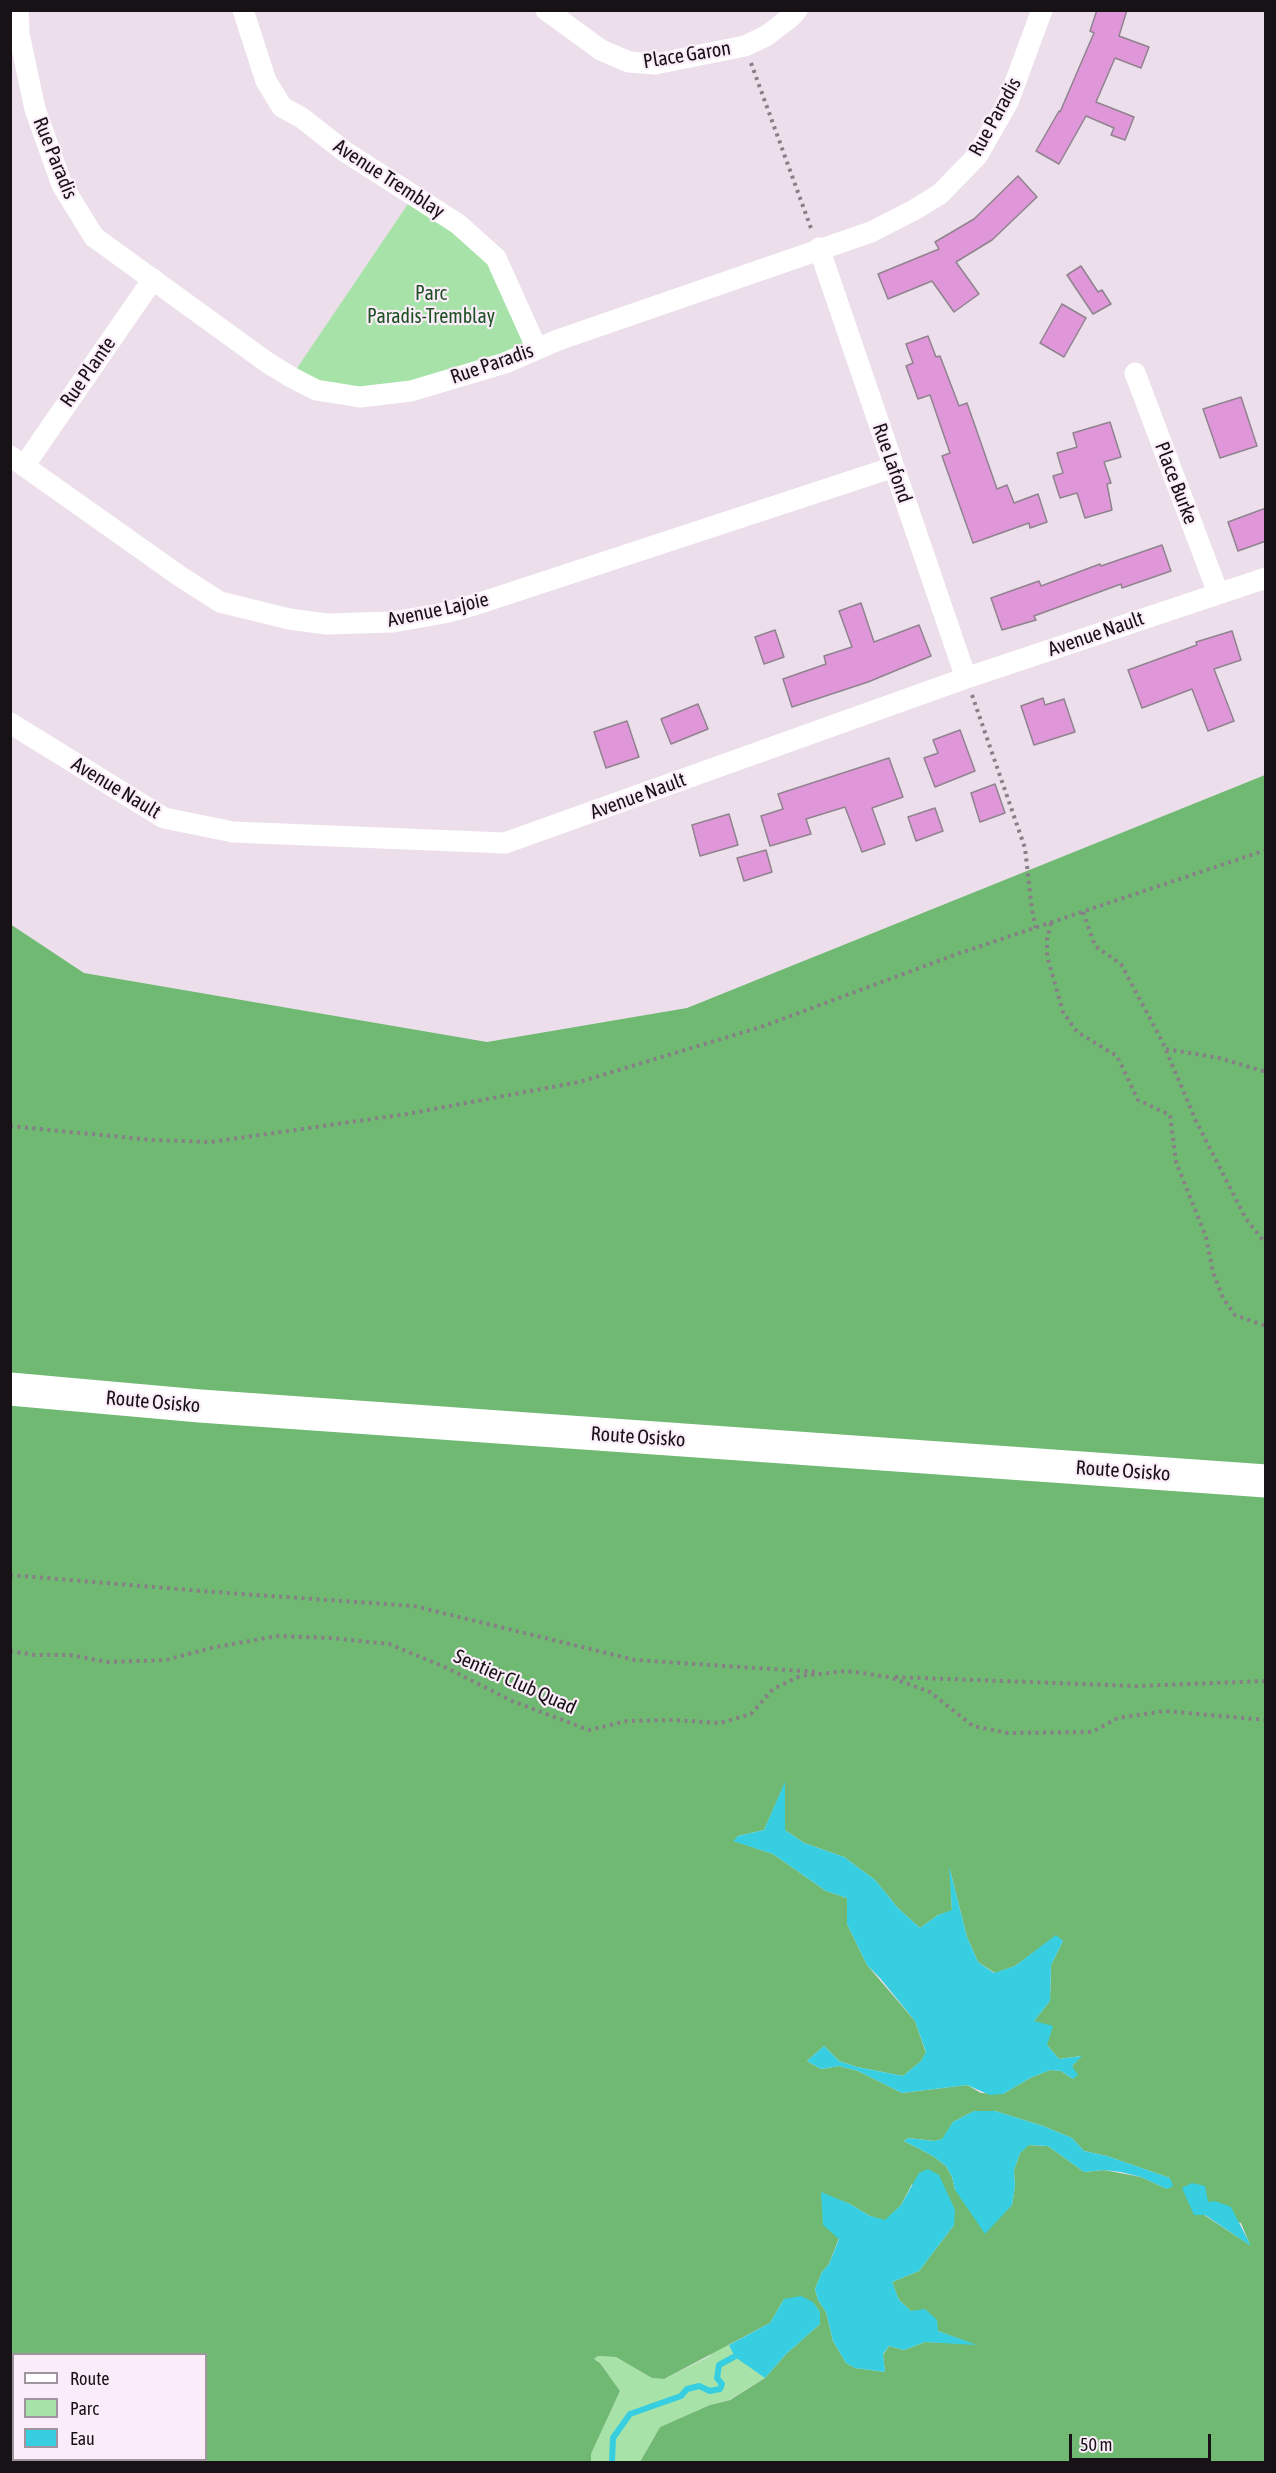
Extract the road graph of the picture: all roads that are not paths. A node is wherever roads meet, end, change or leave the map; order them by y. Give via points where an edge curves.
1 (18, 10) edge
2 (243, 10) edge
3 (546, 10) edge
4 (796, 10) edge
5 (1042, 10) edge
6 (819, 248) junction
7 (153, 279) junction
8 (537, 349) junction
9 (1135, 373) dead end
10 (17, 461) edge
11 (894, 468) junction
12 (1266, 578) edge
13 (1218, 593) junction
14 (966, 678) junction
15 (10, 723) edge
16 (10, 1389) edge
17 (1266, 1481) edge

1 - 7 street, Rue Paradis via 19,34 35,109 62,185 94,237
2 - 8 street, Avenue Tremblay via 266,81 282,107 458,224 495,258
3 - 4 street, Place Garon via 601,50 629,63 655,64 745,46 766,36
5 - 6 street, Rue Paradis via 1008,102 977,156 955,180 940,194 871,232
6 - 8 street, Rue Paradis
6 - 11 street, Rue Lafond
7 - 8 street, Rue Paradis via 268,363 316,390 360,397 411,391 505,363
7 - 10 street, Rue Plante
9 - 13 street, Place Burke
10 - 11 street, Avenue Lajoie via 220,602 327,624 393,621 474,605
11 - 14 street, Rue Lafond
12 - 13 street, Avenue Nault
13 - 14 street, Avenue Nault
14 - 15 street, Avenue Nault via 505,843 233,832 164,818
16 - 17 highway, Route Osisko via 200,1406

